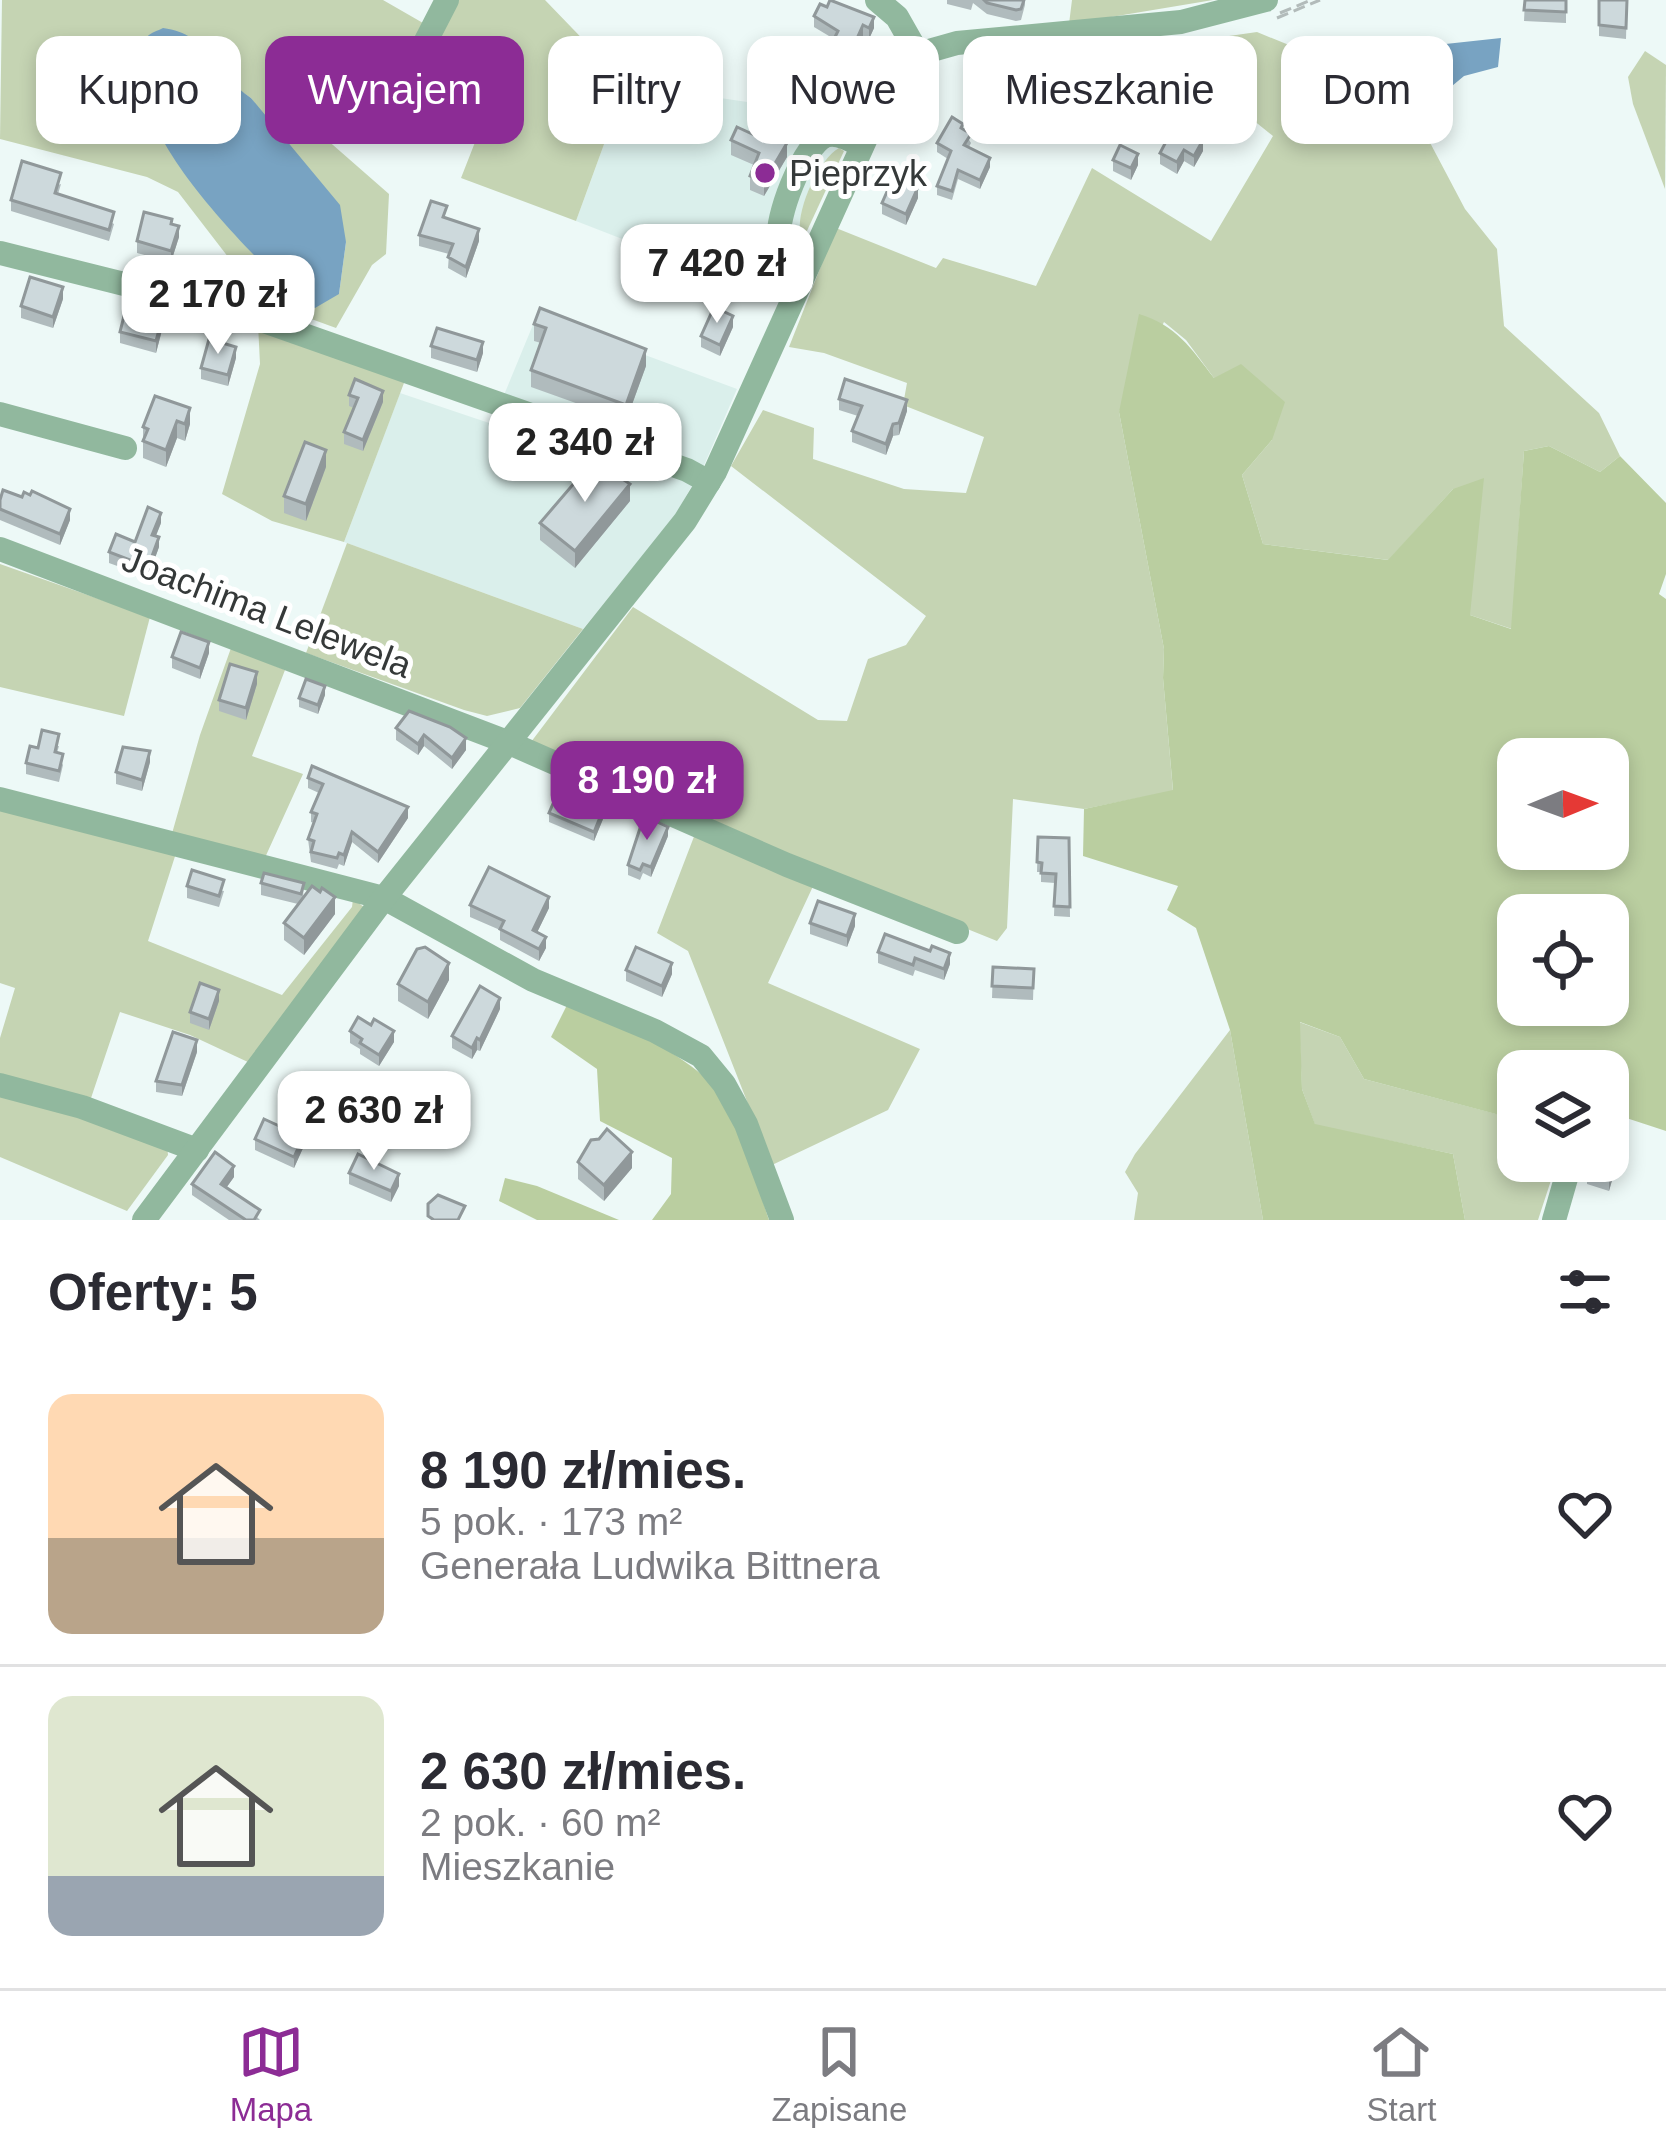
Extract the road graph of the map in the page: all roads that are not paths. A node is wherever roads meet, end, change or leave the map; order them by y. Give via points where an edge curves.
1 (447, 0) edge
2 (878, 0) edge
3 (1266, 0) edge
4 (428, 36) edge
5 (908, 36) edge
6 (939, 48) edge
7 (862, 146) joint
8 (0, 253) edge
9 (812, 256) junction
10 (0, 414) edge
11 (125, 448) dead end
12 (709, 482) junction
13 (0, 550) edge
14 (508, 742) junction
15 (0, 799) edge
16 (384, 898) junction
17 (957, 932) dead end
18 (0, 1085) edge
19 (196, 1150) junction
20 (1565, 1182) edge
21 (144, 1220) edge
22 (782, 1220) edge
23 (1553, 1220) edge

1 - 4 street
2 - 5 street
3 - 6 street via 1181,22
7 - 9 street
7 - 9 street via 828,134 809,149 776,226 778,242
8 - 12 street via 244,314
9 - 12 street
10 - 11 street
12 - 14 street
13 - 14 street, Joachima Lelewela
14 - 16 street
14 - 17 street, Joachima Lelewela
15 - 16 street
16 - 19 street
16 - 22 street via 533,980 701,1056 746,1124
18 - 19 street
19 - 21 street
20 - 23 street

